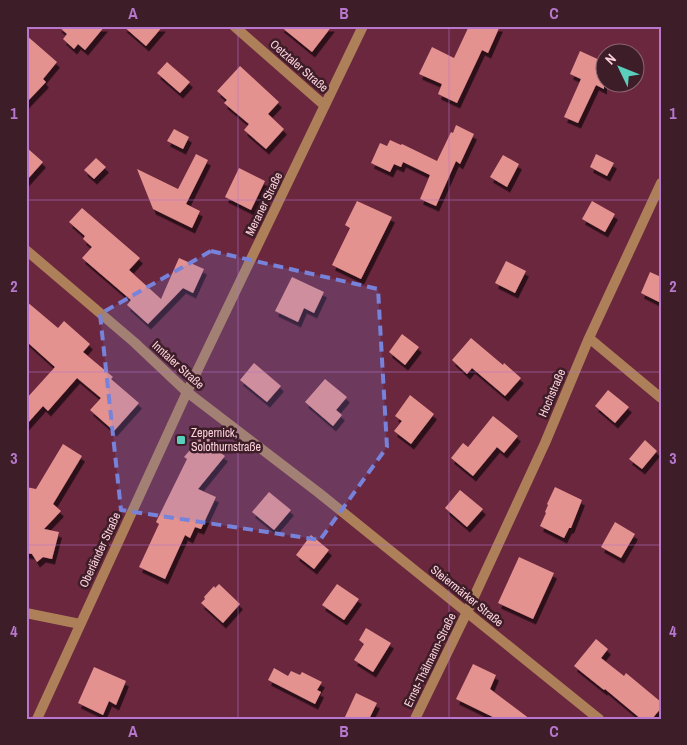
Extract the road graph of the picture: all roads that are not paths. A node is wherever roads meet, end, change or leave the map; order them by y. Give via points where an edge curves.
1 (234, 26) edge
2 (363, 26) edge
3 (324, 105) junction
4 (661, 184) edge
5 (26, 250) edge
6 (589, 338) junction
7 (187, 392) junction
8 (661, 398) edge
9 (318, 493) joint
10 (467, 612) junction
11 (26, 613) edge
12 (80, 624) junction
13 (37, 719) edge
14 (415, 719) edge
15 (599, 719) edge

1 - 3 street, Oetztaler Straße
2 - 3 street, Meraner Straße
3 - 7 street, Meraner Straße
4 - 6 street, Hochstraße
5 - 7 street, Inntaler Straße
6 - 8 street
6 - 10 street, Hochstraße via 545,443
7 - 9 street, Inntaler Straße
7 - 12 street, Oberländer Straße
9 - 10 street, Steiermärker Straße
10 - 14 street, Ernst-Thälmann-Straße
10 - 15 street, Steiermärker Straße
11 - 12 street
12 - 13 street, Oberländer Straße

